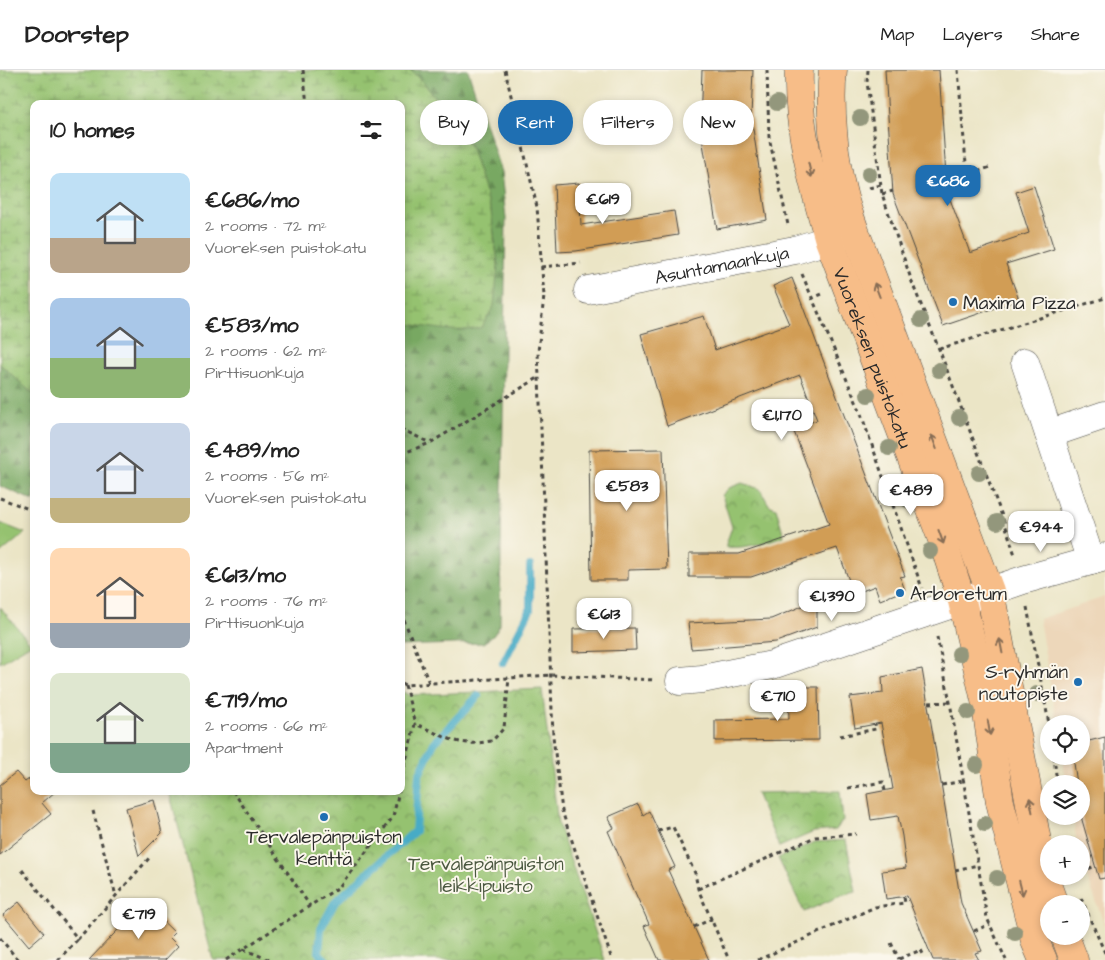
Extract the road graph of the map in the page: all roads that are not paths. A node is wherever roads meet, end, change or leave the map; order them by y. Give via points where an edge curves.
1 (799, 70) edge
2 (833, 70) edge
3 (855, 231) junction
4 (829, 240) junction
5 (588, 290) dead end
6 (1025, 362) dead end
7 (1105, 415) edge
8 (1049, 434) junction
9 (1098, 559) edge
10 (990, 591) junction
11 (962, 600) junction
12 (680, 681) road end
13 (1051, 895) edge
14 (1068, 945) edge
15 (1043, 960) edge
16 (1074, 960) edge

1 -> 4 main road, Vuoreksen puistokatu via 798,98 804,147
2 - 3 main road, Vuoreksen puistokatu via 835,148 843,194
3 - 4 street, Asuntamaankuja
10 -> 3 main road, Vuoreksen puistokatu
4 - 5 street, Asuntamaankuja via 795,250
4 -> 11 main road, Vuoreksen puistokatu
6 - 8 street
7 - 8 street
8 - 9 street
9 - 10 street
10 - 11 street
13 -> 10 main road, Vuoreksen puistokatu via 1043,873
11 - 12 street via 772,665
11 -> 15 main road, Vuoreksen puistokatu via 985,700 1000,802 1034,941
14 - 16 main road

